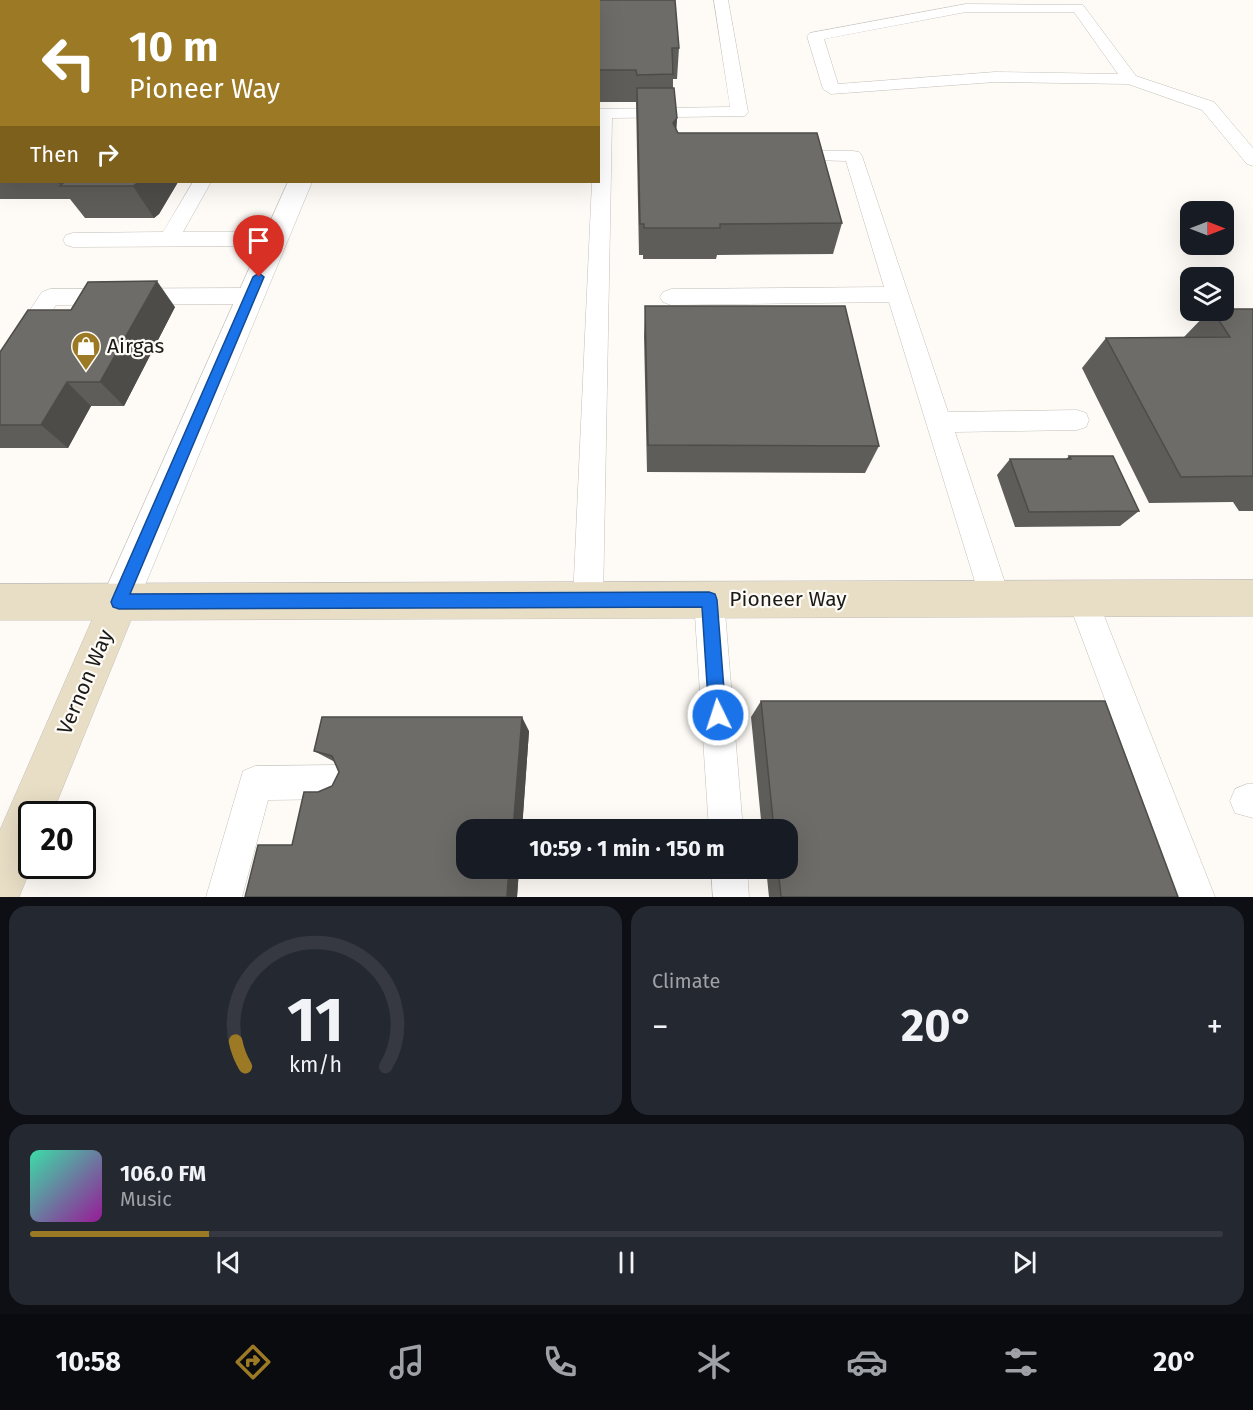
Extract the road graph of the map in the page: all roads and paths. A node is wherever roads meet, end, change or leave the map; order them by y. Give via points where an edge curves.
1 (721, 0) edge
2 (1130, 79) junction
3 (773, 155) edge
4 (1253, 160) edge
5 (201, 183) edge
6 (300, 183) edge
7 (275, 239) junction
8 (73, 240) dead end
9 (169, 240) junction
10 (898, 294) junction
11 (251, 296) junction
12 (671, 297) dead end
13 (0, 374) edge
14 (1077, 420) dead end
15 (939, 422) junction
16 (995, 598) junction
17 (1082, 598) junction
18 (1253, 598) edge
19 (588, 600) junction
20 (709, 600) junction
21 (0, 602) edge
22 (119, 602) junction
23 (340, 782) edge
24 (725, 819) edge
25 (730, 879) edge
26 (0, 885) edge
27 (224, 897) edge
28 (731, 897) edge
29 (1197, 897) edge

1 - 19 lane via 739,112 604,113
2 - 2 lane via 995,77 831,89 815,36 966,8 1078,8
2 - 4 lane via 1208,106
3 - 10 lane via 853,156
5 - 9 lane
6 - 7 street, Vernon Way
7 - 9 lane
7 - 11 street, Vernon Way
8 - 9 lane
10 - 12 lane
10 - 15 lane
11 - 13 lane via 50,297
11 - 22 street, Vernon Way
14 - 15 lane
15 - 16 lane
16 - 17 main road, Pioneer Way
16 - 20 main road, Pioneer Way
17 - 18 main road, Pioneer Way
17 - 29 lane
19 - 20 main road, Pioneer Way
19 - 22 main road, Pioneer Way
20 - 24 lane
21 - 22 main road, Pioneer Way
22 - 26 main road, Vernon Way
23 - 27 lane via 255,783
25 - 28 lane

